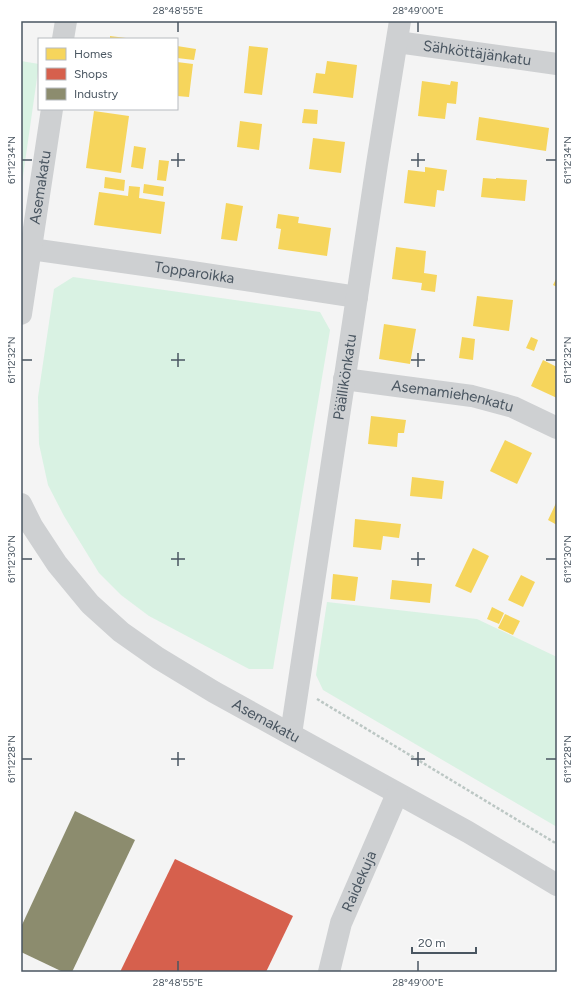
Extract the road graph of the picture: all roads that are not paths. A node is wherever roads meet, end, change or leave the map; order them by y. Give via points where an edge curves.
1 (66, 21) edge
2 (400, 21) edge
3 (63, 38) edge
4 (397, 42) junction
5 (557, 64) edge
6 (52, 110) edge
7 (31, 249) junction
8 (357, 297) junction
9 (21, 314) edge
10 (344, 379) junction
11 (557, 428) edge
12 (21, 504) edge
13 (291, 734) junction
14 (397, 794) junction
15 (557, 885) edge
16 (329, 972) edge

1 - 3 street
2 - 4 street, Päällikönkatu
4 - 5 street, Sähköttäjänkatu
4 - 8 street, Päällikönkatu
6 - 7 street, Asemakatu
7 - 8 street, Topparoikka
7 - 9 street, Asemakatu
8 - 10 street, Päällikönkatu
10 - 11 street, Asemamiehenkatu via 472,396 513,407
10 - 13 street, Päällikönkatu
12 - 13 street, Asemakatu via 57,564 90,604 120,632 207,688
13 - 14 street, Asemakatu
14 - 15 street, Asemakatu via 468,832
14 - 16 street, Raidekuja via 341,923

